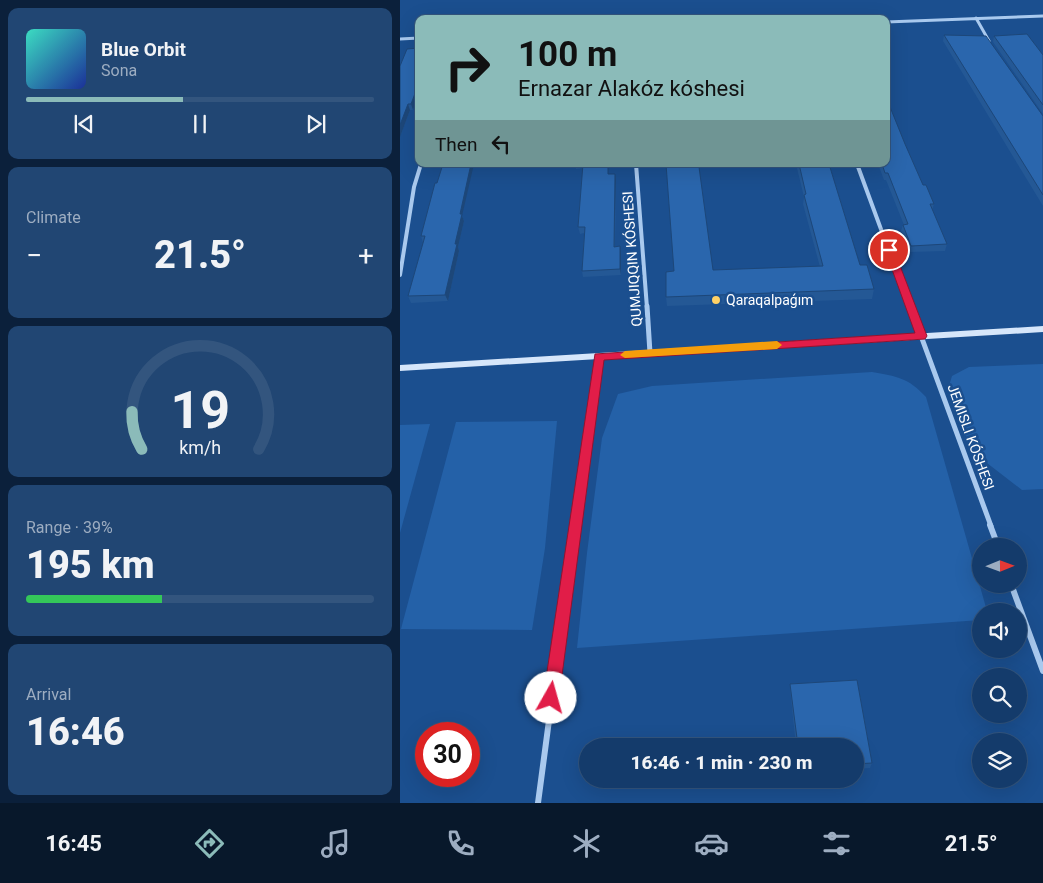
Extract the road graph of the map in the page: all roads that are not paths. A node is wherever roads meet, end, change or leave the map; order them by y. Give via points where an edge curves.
1 (1043, 16) edge
2 (976, 18) junction
3 (890, 22) edge
4 (415, 38) edge
5 (400, 39) edge
6 (993, 47) edge
7 (420, 167) edge
8 (636, 167) edge
9 (858, 167) edge
10 (400, 275) edge
11 (1043, 329) edge
12 (921, 336) junction
13 (650, 353) junction
14 (599, 356) junction
15 (400, 368) edge
16 (995, 538) edge
17 (1014, 593) edge
18 (1043, 671) edge
19 (538, 803) edge

1 - 2 street
2 - 3 street
2 - 6 street
4 - 5 street
7 - 10 street
8 - 13 street
9 - 12 street, JEMISLI KÓSHESI
11 - 12 main road
12 - 13 main road
12 - 16 street, JEMISLI KÓSHESI
13 - 14 main road
14 - 15 main road
14 - 19 street
17 - 18 street

